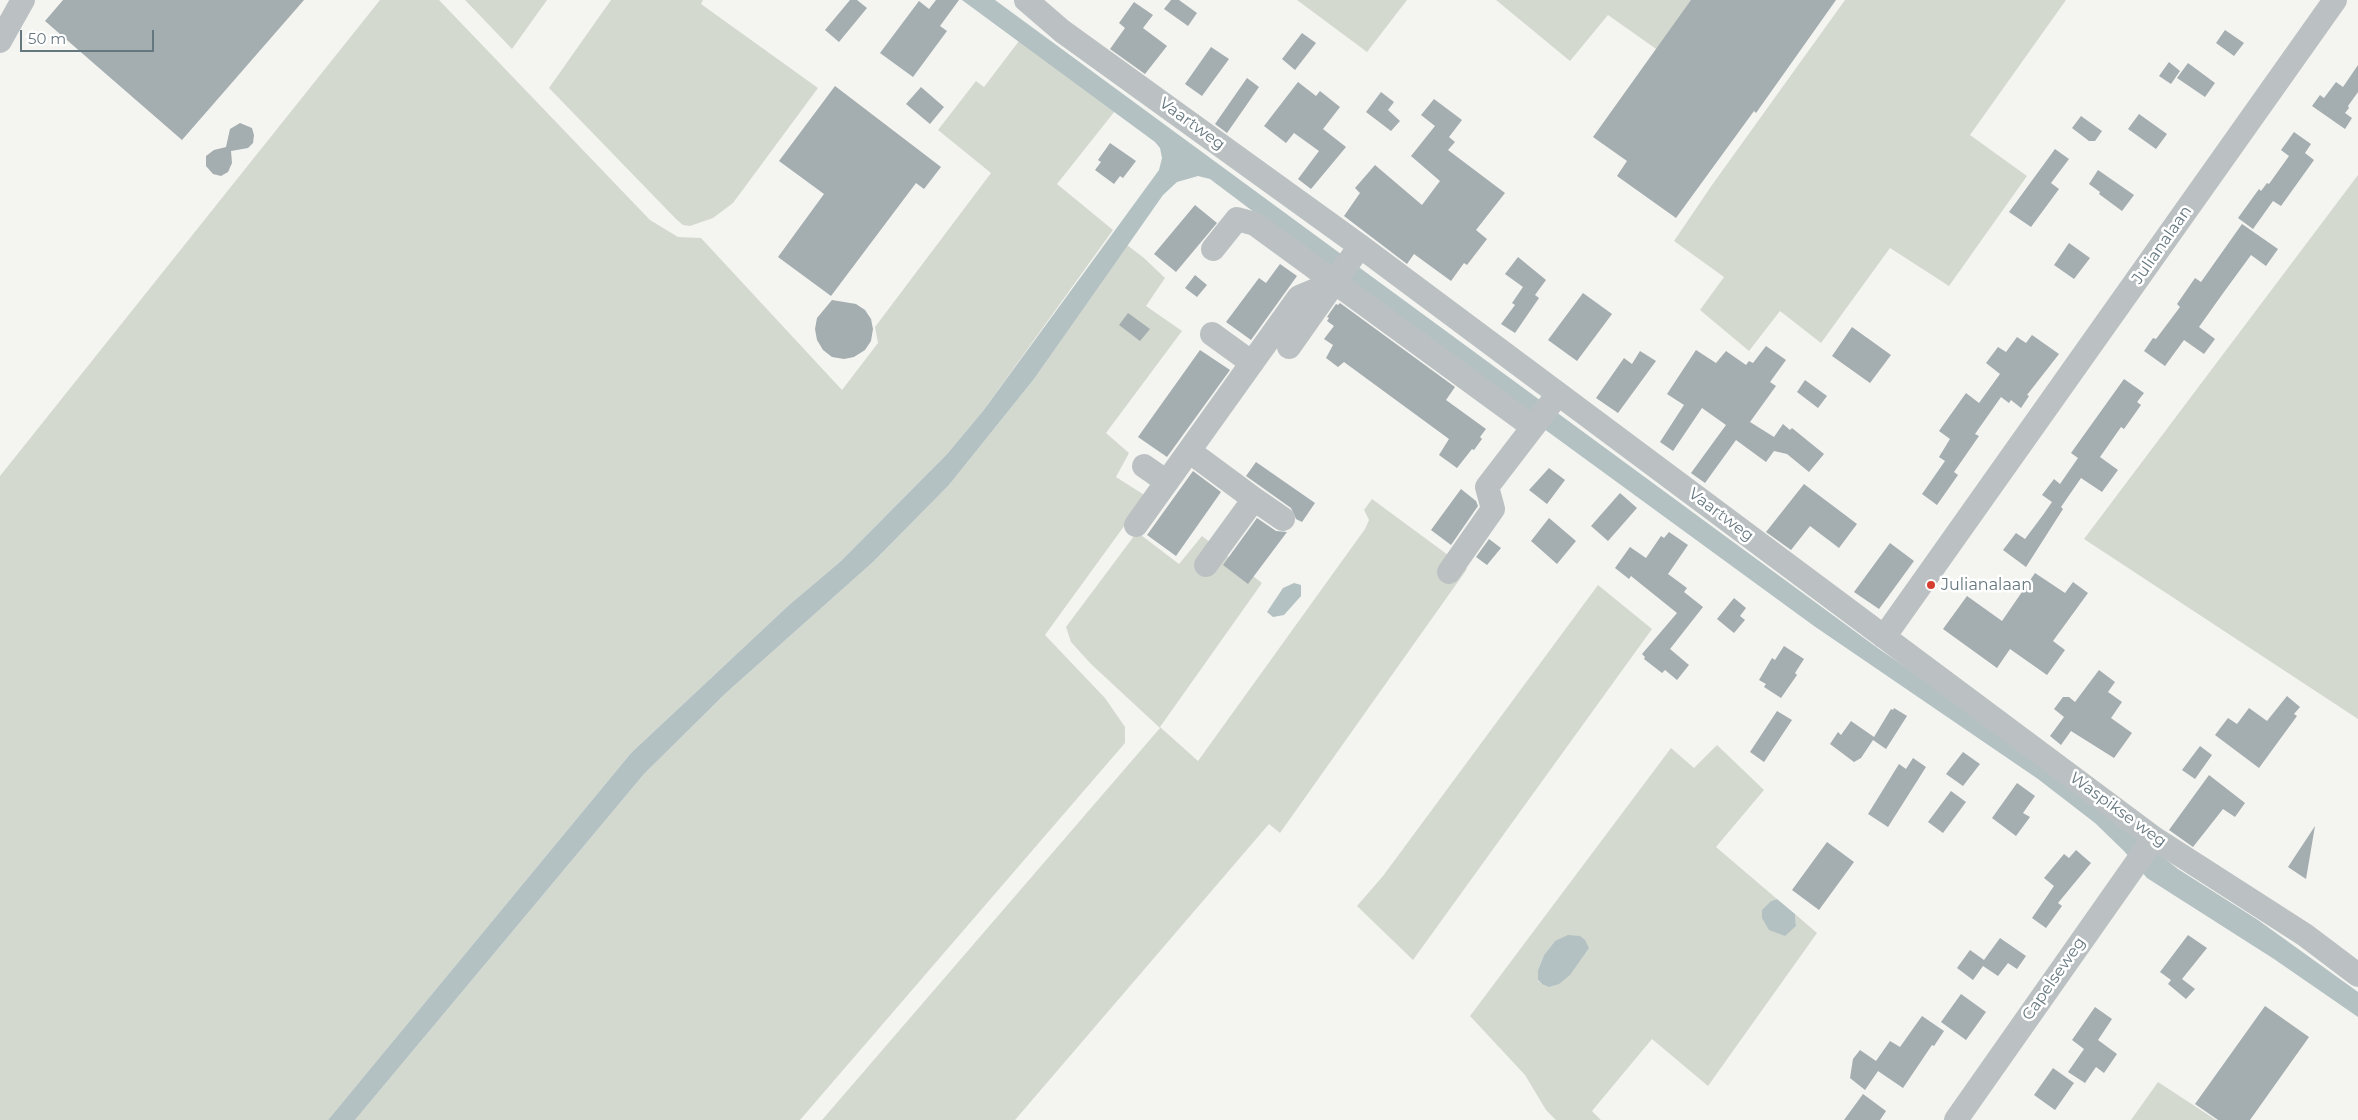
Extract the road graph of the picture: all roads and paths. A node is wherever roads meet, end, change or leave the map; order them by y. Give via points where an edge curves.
1 (23, 0) edge
2 (1026, 0) edge
3 (2336, 0) edge
4 (0, 41) edge
5 (1213, 249) dead end
6 (1346, 265) junction
7 (1212, 334) dead end
8 (1288, 348) dead end
9 (1252, 363) junction
10 (1544, 412) junction
11 (1189, 451) junction
12 (1144, 466) dead end
13 (1168, 482) junction
14 (1254, 499) junction
15 (1283, 519) dead end
16 (1136, 525) dead end
17 (1206, 565) dead end
18 (1449, 572) dead end
19 (1884, 637) junction
20 (2154, 838) junction
21 (2358, 975) edge
22 (1956, 1120) edge

1 - 4 street
2 - 6 street, Vaartweg
3 - 19 street, Julianalaan
5 - 6 street, Vaartweg via 1237,219
6 - 8 street
6 - 9 street via 1299,297
6 - 10 street, Vaartweg
6 - 10 street, Vaartweg
7 - 9 street
9 - 11 street
10 - 18 street via 1487,487 1493,509
10 - 19 street, Vaartweg
11 - 13 street
11 - 14 street
12 - 13 street
13 - 16 street
14 - 15 street
14 - 17 street
19 - 20 street, Waspikse weg
20 - 21 street, Waspikse weg via 2305,935
20 - 22 street, Capelseweg

